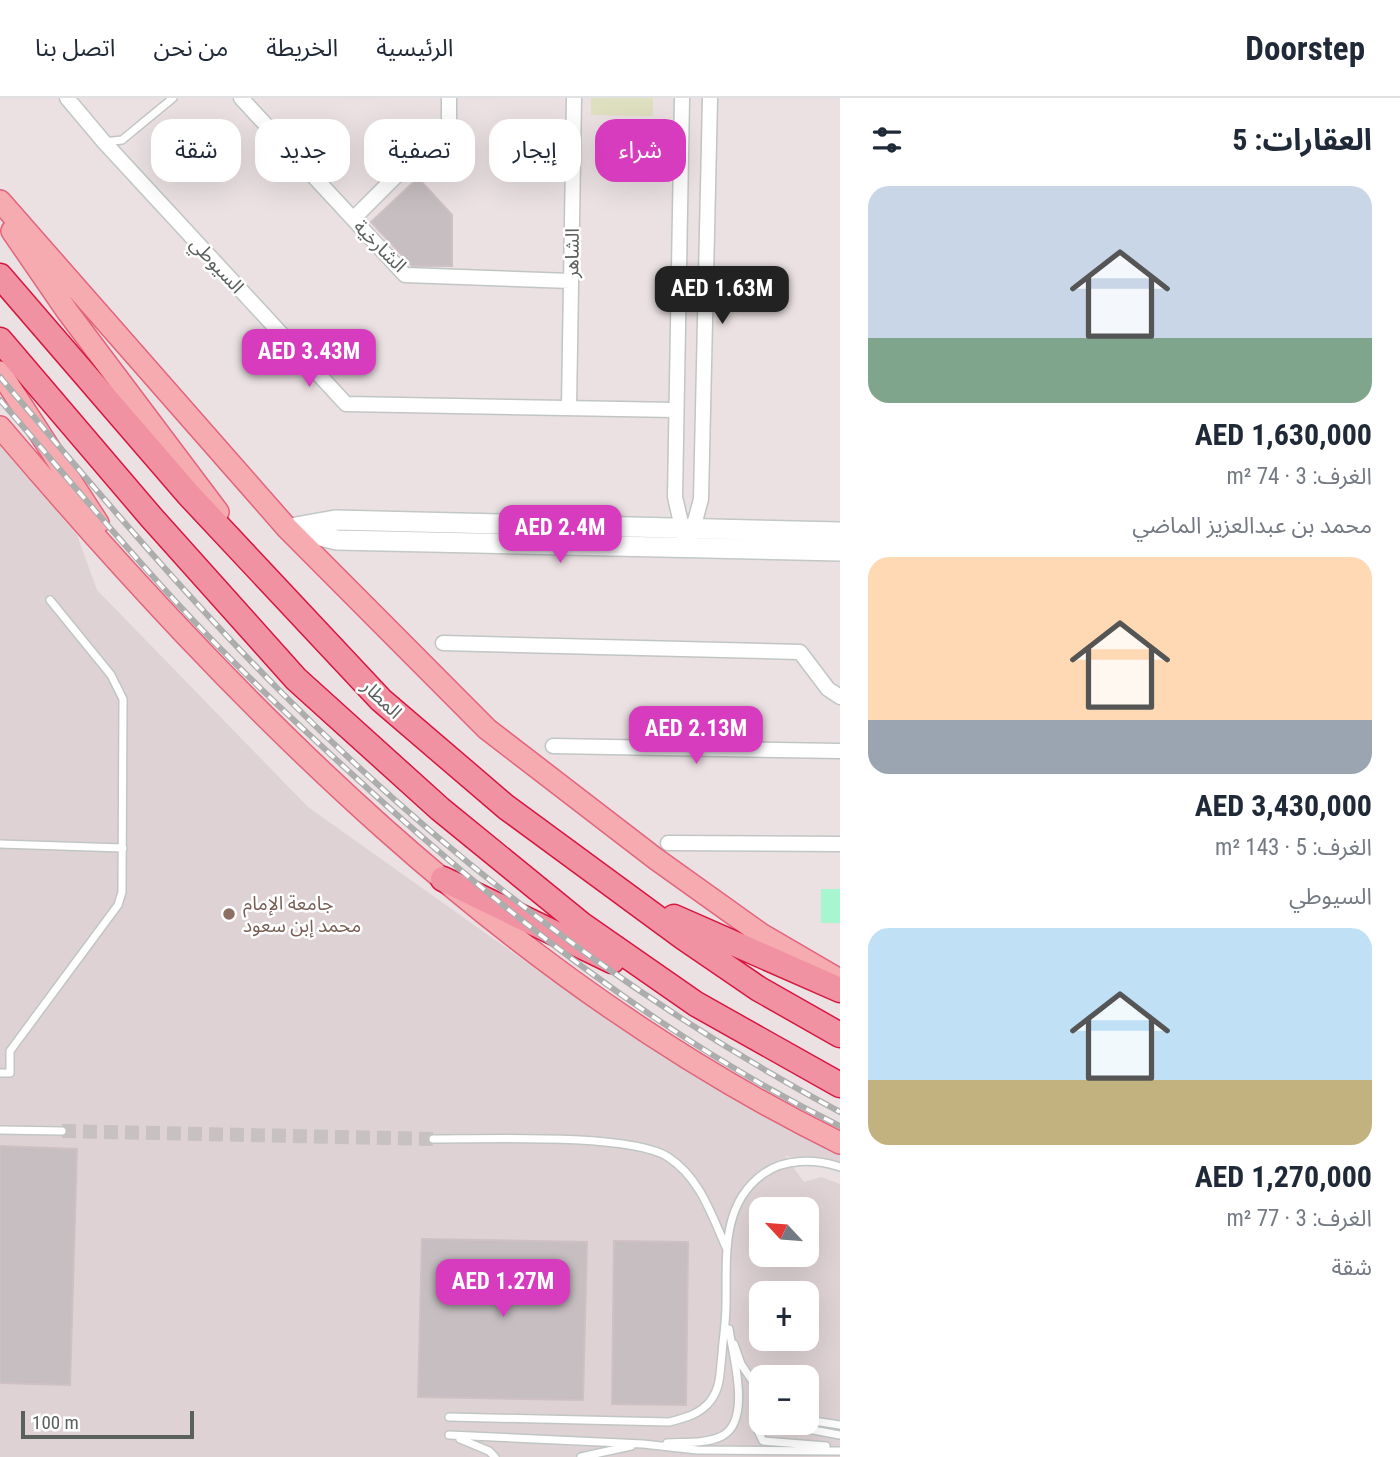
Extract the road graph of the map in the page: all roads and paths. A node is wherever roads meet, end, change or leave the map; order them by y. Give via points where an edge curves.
1 (67, 98) edge
2 (173, 98) edge
3 (241, 98) edge
4 (449, 98) edge
5 (574, 98) edge
6 (682, 98) edge
7 (710, 98) edge
8 (104, 142) junction
9 (0, 201) edge
10 (0, 213) edge
11 (353, 219) junction
12 (0, 276) edge
13 (571, 281) junction
14 (0, 340) edge
15 (0, 372) edge
16 (569, 408) junction
17 (675, 410) junction
18 (0, 427) edge
19 (286, 528) junction
20 (687, 528) junction
21 (840, 531) edge
22 (688, 548) junction
23 (840, 551) edge
24 (127, 570) junction
25 (279, 592) junction
26 (50, 600) dead end
27 (443, 643) dead end
28 (840, 697) edge
29 (553, 746) dead end
30 (840, 751) edge
31 (668, 843) dead end
32 (0, 844) edge
33 (840, 844) edge
34 (123, 848) junction
35 (443, 879) junction
36 (635, 900) junction
37 (840, 980) edge
38 (840, 990) edge
39 (696, 1003) junction
40 (840, 1035) edge
41 (0, 1073) edge
42 (840, 1085) edge
43 (0, 1130) edge
44 (62, 1131) tunnel mouth
45 (433, 1139) tunnel mouth
46 (840, 1143) edge
47 (840, 1167) edge
48 (726, 1247) junction
49 (726, 1310) junction
50 (729, 1329) junction
51 (749, 1376) edge
52 (449, 1417) dead end
53 (819, 1422) edge
54 (840, 1425) edge
55 (819, 1431) edge
56 (760, 1435) edge
57 (840, 1435) edge
58 (643, 1444) junction
59 (840, 1449) edge
60 (495, 1457) edge
61 (581, 1457) edge

1 - 8 street, السيوطي
2 - 8 lane via 122,140
3 - 11 street, الشارخية
4 - 11 street via 449,123
5 - 13 street, الشاهر
6 - 17 street
7 - 20 street via 701,499
8 - 16 street, السيوطي via 346,404
9 - 19 main road
10 - 25 main road via 67,311
11 - 13 street, الشارخية via 405,275
12 - 25 highway, المطار
13 - 16 street, الشاهر
14 - 39 highway via 296,679 440,809 581,924
15 - 24 main road
16 - 17 street, السيوطي
17 - 20 street via 675,497
18 - 24 main road
19 - 20 street via 335,520
19 - 22 street via 337,540
19 - 37 main road via 487,729 761,934
20 - 21 street
20 - 22 street
22 - 23 street
24 - 35 main road via 301,754
25 - 36 highway, المطار via 381,700 506,807
26 - 34 lane via 111,675 123,699
27 - 28 street via 800,652 828,689
29 - 30 street
31 - 33 street
32 - 34 lane
34 - 41 lane via 118,905 10,1051 10,1073
35 - 39 highway
35 - 46 main road via 635,1023 712,1073
36 - 38 highway
36 - 40 highway, المطار via 759,989
39 - 42 highway
43 - 44 lane
45 - 48 lane via 615,1142 646,1148 667,1156 702,1192
47 - 48 lane via 805,1161 769,1170 739,1198
48 - 49 lane
49 - 50 lane
49 - 52 lane via 719,1383 711,1401 694,1415 670,1422
50 - 51 lane
50 - 58 lane via 740,1411 733,1426 722,1436 700,1442
53 - 54 lane
55 - 57 lane
56 - 59 lane via 763,1441
58 - 59 lane via 697,1450
58 - 60 lane via 449,1435
58 - 61 lane

